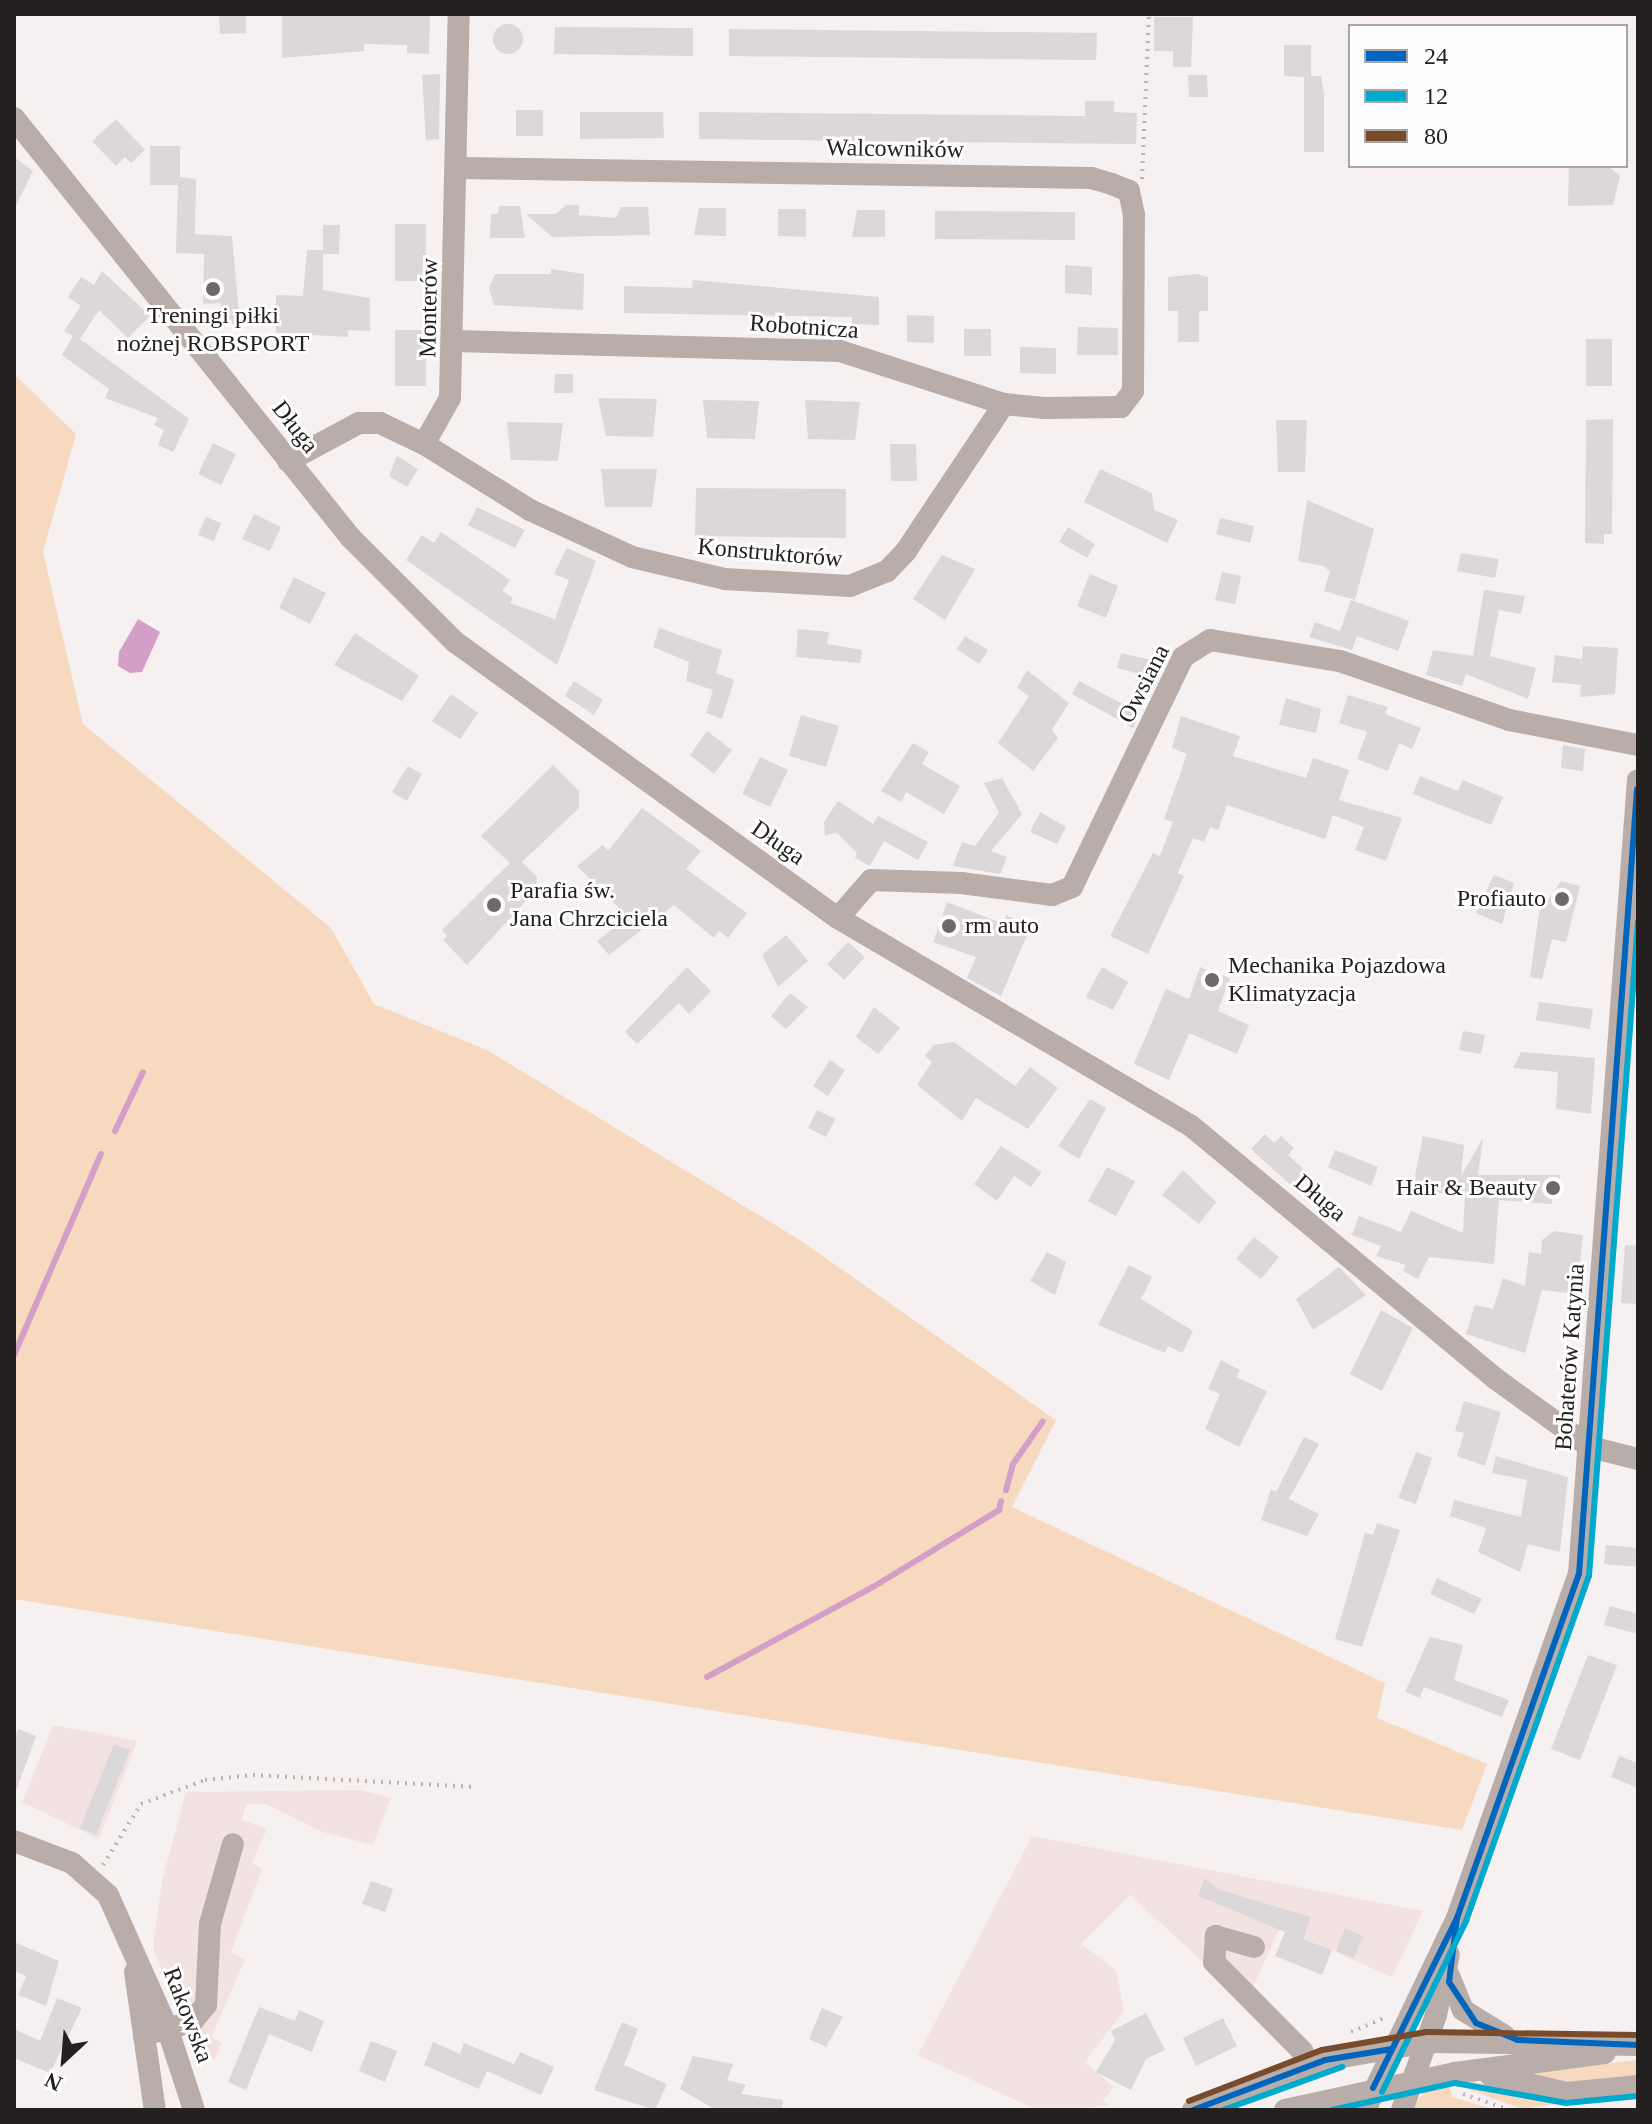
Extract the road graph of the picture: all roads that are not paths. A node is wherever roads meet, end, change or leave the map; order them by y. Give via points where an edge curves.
1 (459, 14) edge
2 (14, 118) edge
3 (457, 168) junction
4 (455, 341) junction
5 (1133, 391) joint
6 (1004, 404) junction
7 (424, 444) junction
8 (288, 461) junction
9 (1638, 745) edge
10 (1638, 780) edge
11 (1638, 789) edge
12 (1634, 871) edge
13 (838, 918) junction
14 (1590, 1447) junction
15 (1638, 1459) edge
16 (14, 1841) edge
17 (233, 1844) dead end
18 (1457, 1918) junction
19 (130, 1939) junction
20 (1254, 1947) dead end
21 (1447, 1966) junction
22 (168, 2030) junction
23 (144, 2035) junction
24 (1518, 2040) junction
25 (1428, 2042) junction
26 (1638, 2046) edge
27 (1392, 2049) junction
28 (1308, 2067) junction
29 (1473, 2072) junction
30 (1413, 2082) junction
31 (1638, 2086) edge
32 (1373, 2088) junction
33 (155, 2110) edge
34 (194, 2110) edge
35 (1193, 2110) edge
36 (1285, 2110) edge
37 (1365, 2110) edge
38 (1402, 2110) edge

1 - 3 street, Monterów
2 - 8 street, Długa
3 - 4 street, Monterów
3 - 5 street, Walcowników via 1091,178 1129,191 1134,215
4 - 6 street, Robotnicza via 840,351
4 - 7 street, Monterów via 450,398
5 - 6 street, Robotnicza via 1121,407
6 - 7 street, Konstruktorów via 906,551 887,571 850,586 725,579 632,557 530,510
7 - 8 street via 380,423 359,423
8 - 13 street, Długa via 387,577 455,642
9 - 13 street, Owsiana via 1509,720 1340,661 1210,640 1183,657 1086,868 1072,887 1052,895 961,883 871,880
10 - 11 street, Bohaterów Katynia
11 - 12 street, Bohaterów Katynia
12 - 14 street, Bohaterów Katynia
13 - 14 street, Długa via 1190,1125 1496,1379
14 - 15 street, Długa
14 - 18 street, Bohaterów Katynia via 1572,1600
16 - 19 street, Rakowska via 72,1863 94,1880
17 - 22 street via 210,1924 206,2005 192,2022
18 - 21 street, Bohaterów Katynia
18 - 27 street, Bohaterów Katynia
19 - 22 street, Rakowska
19 - 23 street, Rakowska
20 - 28 street via 1216,1936 1214,1962 1302,2051
21 - 24 street via 1463,2010 1476,2023
21 - 25 street, Bohaterów Katynia
22 - 23 street
22 - 34 street, Rakowska
23 - 33 street, Rakowska
24 - 25 street
24 - 26 street
25 - 27 street
25 - 30 street, Bohaterów Katynia
26 - 29 street
27 - 28 street
27 - 32 street, Bohaterów Katynia
28 - 35 street
29 - 30 street
29 - 31 street via 1567,2093
30 - 32 street
30 - 38 street, Bohaterów Katynia
32 - 36 street
32 - 37 street, Bohaterów Katynia

